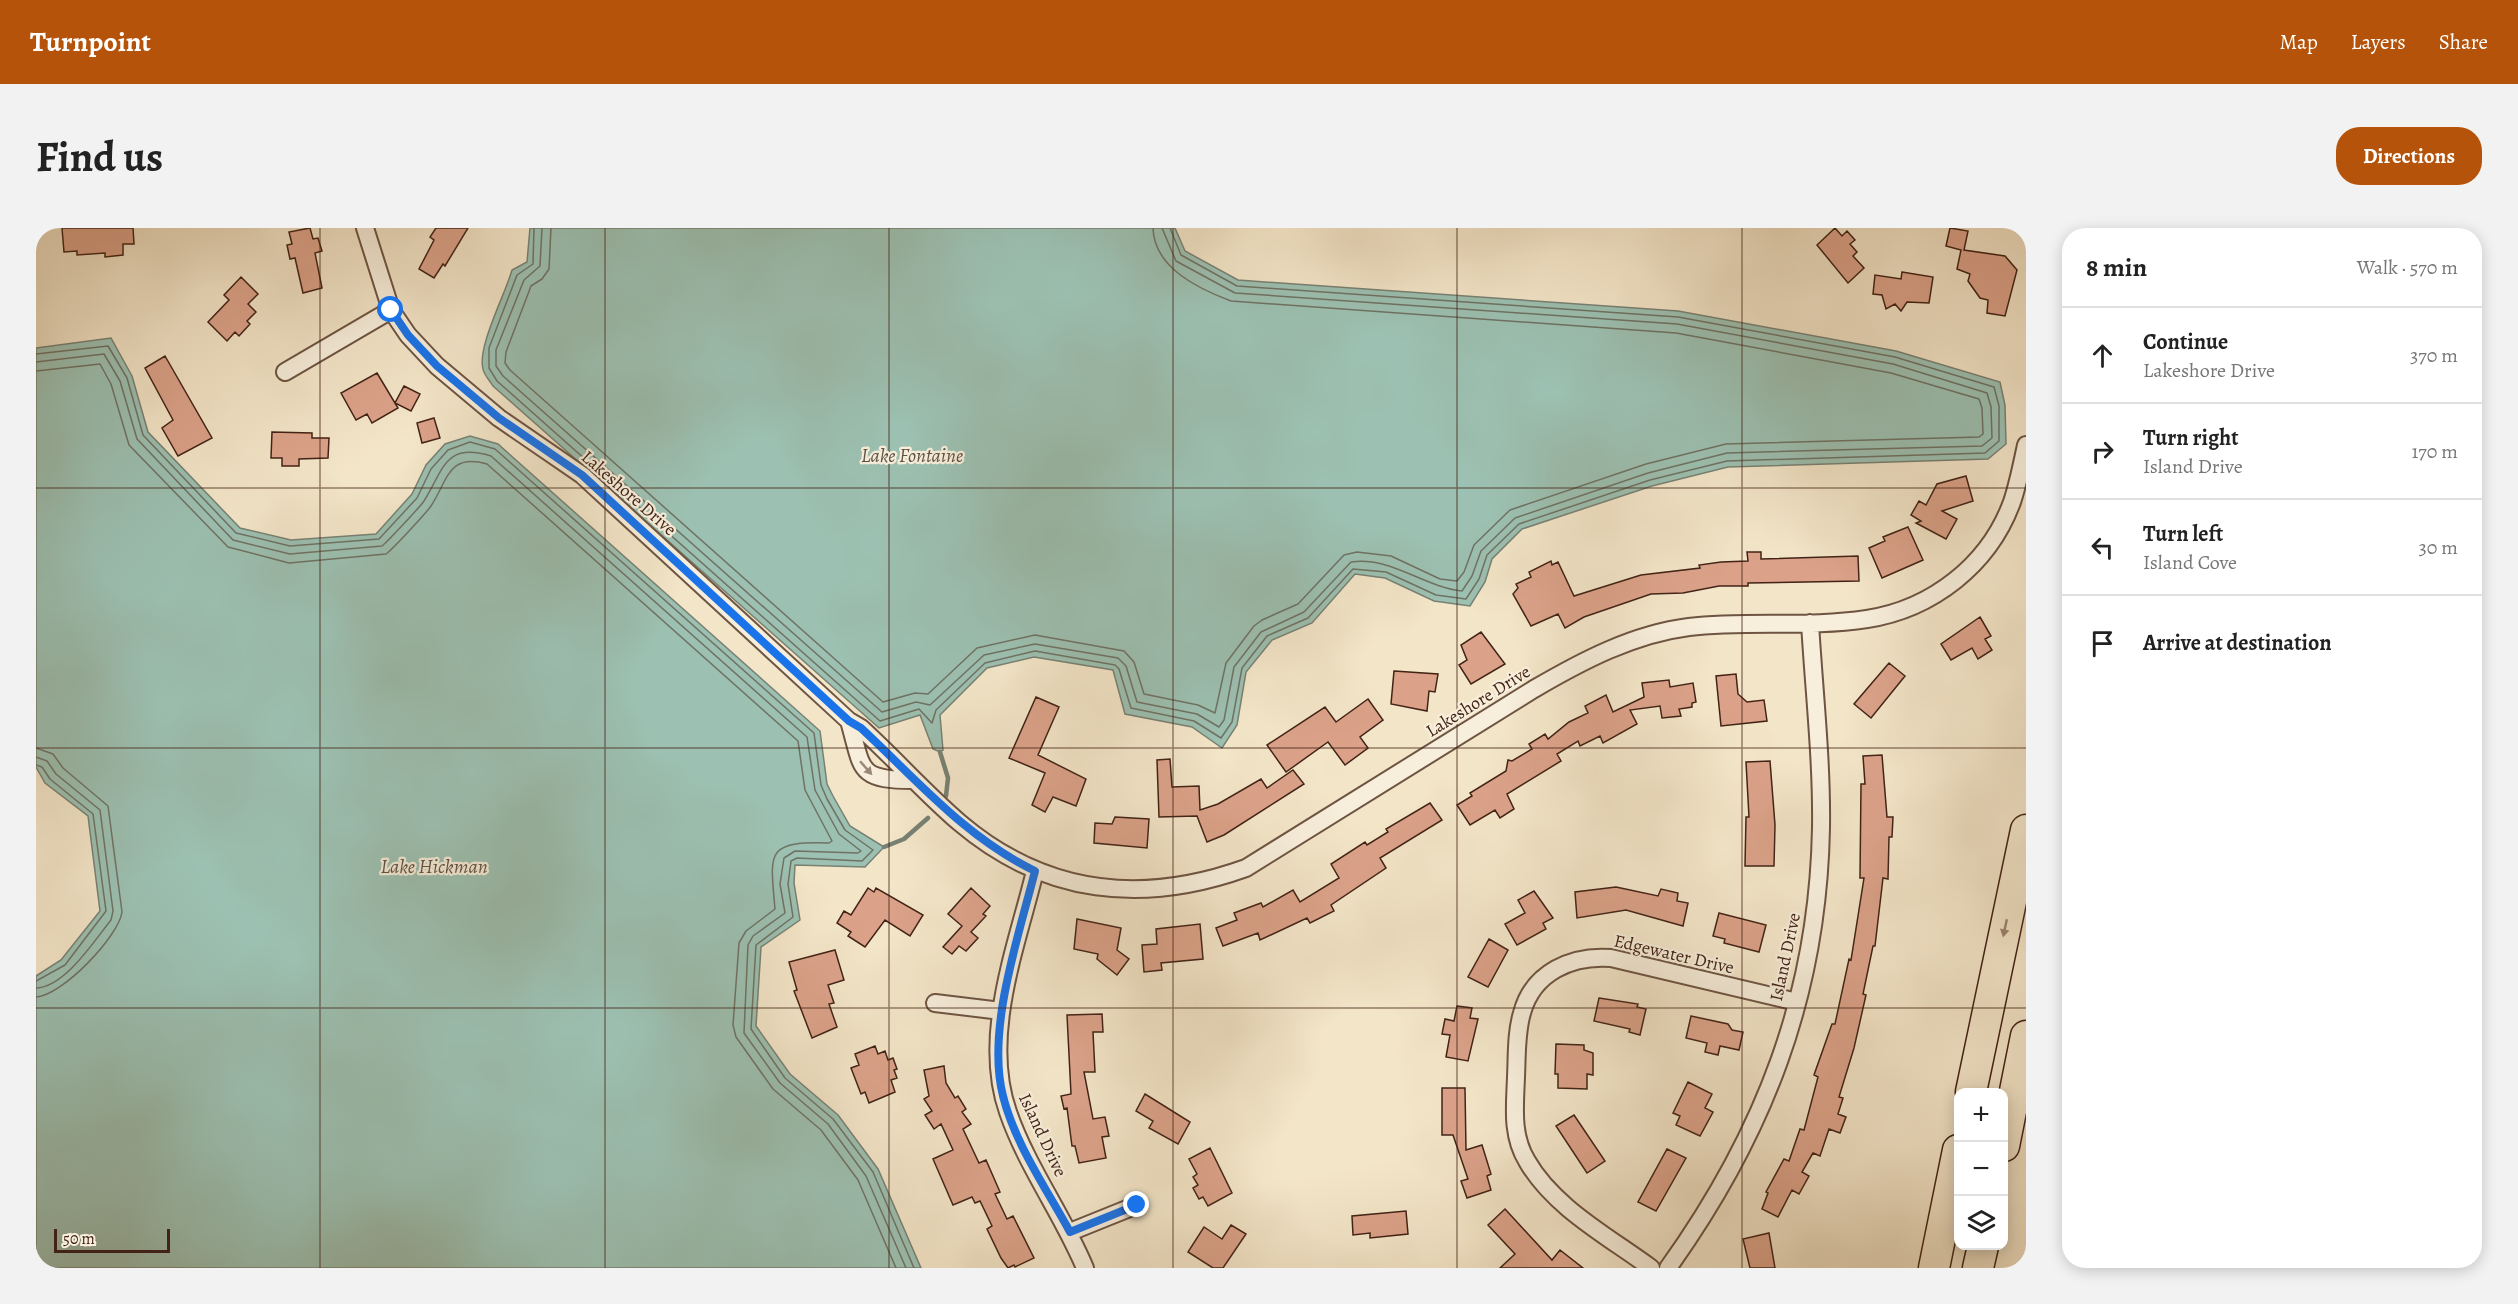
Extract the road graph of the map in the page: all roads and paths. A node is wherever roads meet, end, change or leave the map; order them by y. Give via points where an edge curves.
1 (365, 228) edge
2 (391, 310) junction
3 (285, 372) dead end
4 (2026, 445) edge
5 (1810, 623) junction
6 (849, 721) junction
7 (913, 780) junction
8 (2026, 830) edge
9 (1035, 871) junction
10 (1797, 1002) junction
11 (935, 1003) dead end
12 (1001, 1011) junction
13 (2026, 1036) edge
14 (1972, 1088) edge
15 (2005, 1142) edge
16 (1954, 1174) edge
17 (1137, 1205) dead end
18 (1070, 1232) junction
19 (1982, 1250) edge
20 (1085, 1268) edge
21 (1651, 1268) edge
22 (1668, 1268) edge
23 (1934, 1268) edge
24 (1978, 1268) edge

1 - 2 street, Lakeshore Drive
2 - 3 street
2 - 6 street, Lakeshore Drive via 437,366 499,418 582,475
4 - 5 street, Lakeshore Drive via 2005,519 1986,549 1954,583 1922,602 1885,616
5 - 9 street, Lakeshore Drive via 1688,627 1606,651 1534,689 1281,849 1220,878 1136,891 1081,885
5 - 10 street, Island Drive via 1821,827 1811,939
6 - 7 street, Lakeshore Drive
6 -> 7 street via 865,769 878,779
7 - 9 street, Lakeshore Drive via 961,824
8 -> 14 highway
9 - 12 street, Island Drive
10 - 21 street, Edgewater Drive via 1595,957 1581,958 1552,970 1529,995 1519,1024 1515,1104 1515,1126 1526,1160 1555,1196
10 - 22 street, Island Drive via 1757,1120 1711,1205
11 - 12 street
12 - 18 street, Island Drive via 999,1073 1009,1114
13 - 15 highway
16 - 23 highway
17 - 18 street
18 - 20 street, Island Drive
19 - 24 highway

